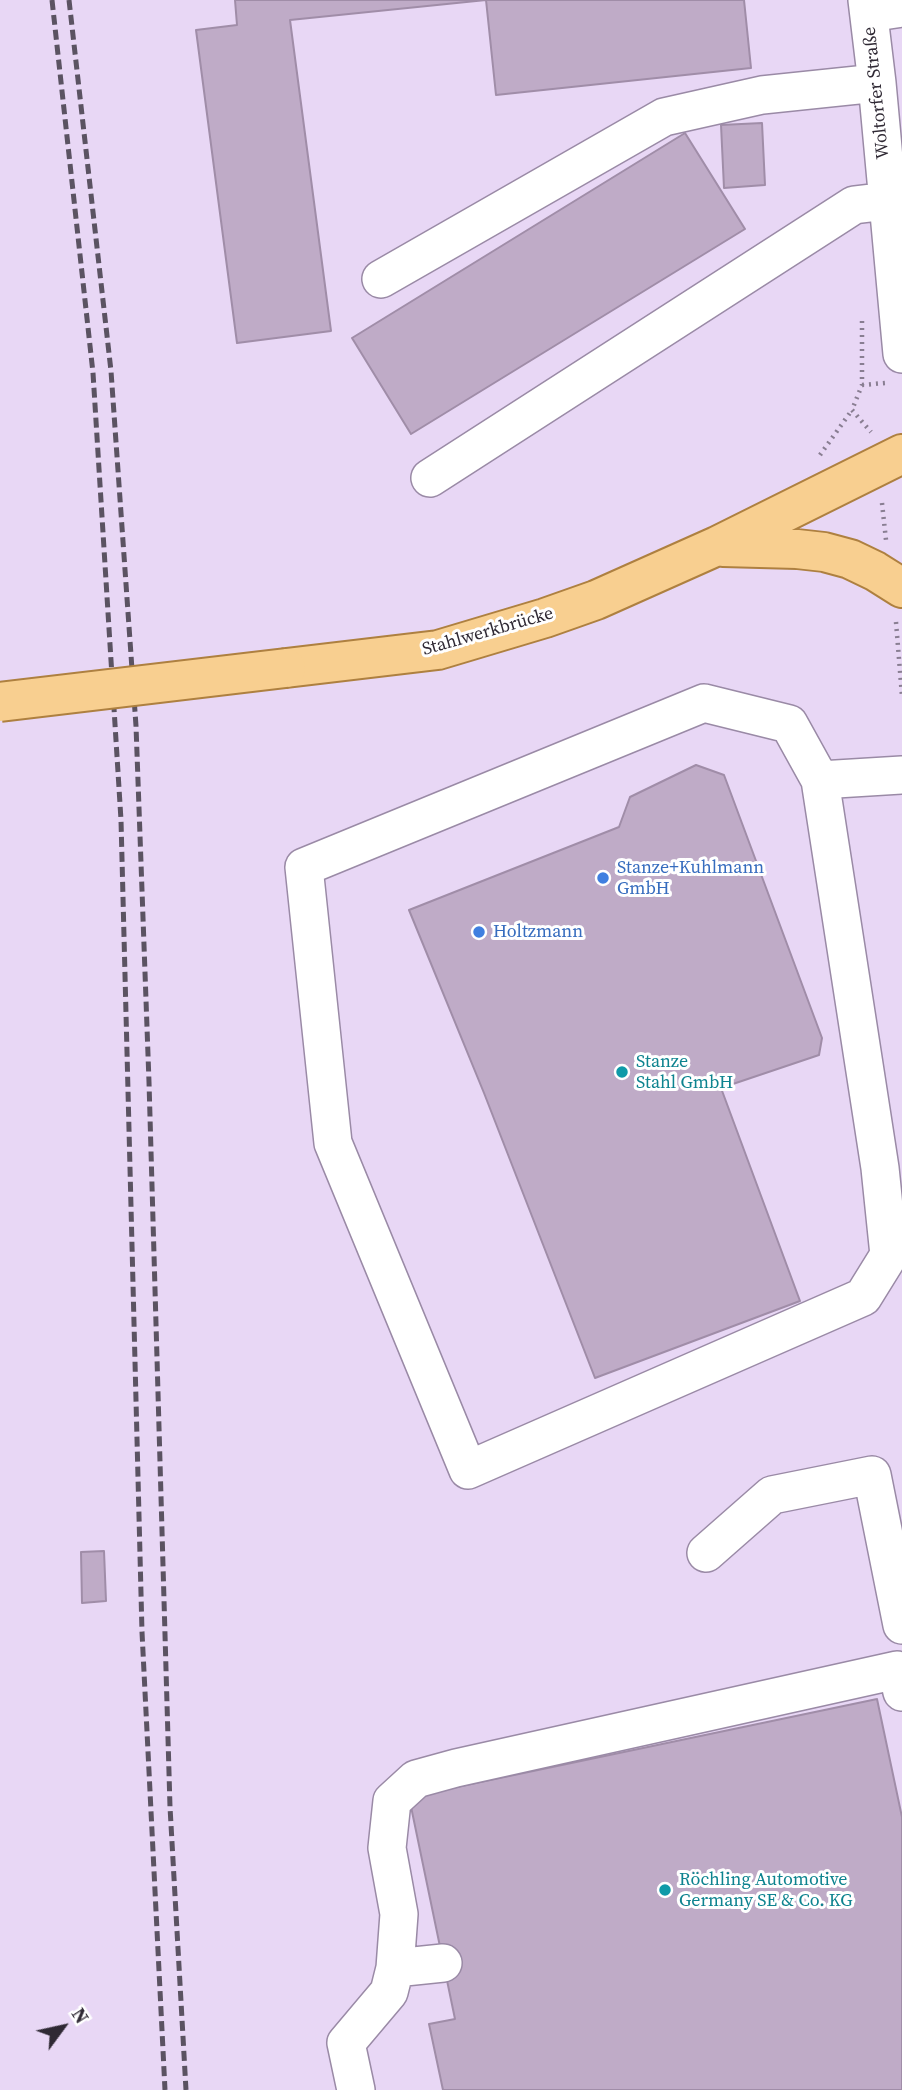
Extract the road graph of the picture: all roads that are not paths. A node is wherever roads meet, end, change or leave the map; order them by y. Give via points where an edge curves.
1 (879, 7) edge
2 (877, 83) junction
3 (887, 201) junction
4 (898, 278) edge
5 (380, 279) dead end
6 (902, 354) edge
7 (902, 454) edge
8 (430, 478) dead end
9 (717, 546) junction
10 (902, 588) edge
11 (0, 702) edge
12 (902, 775) edge
13 (820, 780) junction
14 (891, 1166) edge
15 (706, 1553) dead end
16 (902, 1625) edge
17 (900, 1675) edge
18 (443, 1963) dead end
19 (395, 1968) junction
20 (356, 2090) edge

1 - 2 street, Woltorfer Straße
2 - 3 street, Woltorfer Straße
2 - 5 street via 762,95 664,117
3 - 4 street, Woltorfer Straße
3 - 8 street via 854,205
4 - 6 street, Woltorfer Straße
7 - 9 main road, Stahlwerkbrücke
9 - 10 main road via 824,552 850,559
9 - 11 main road, Stahlwerkbrücke, bridge via 596,600 438,650
12 - 13 street
13 - 14 street
13 - 14 street via 789,724 705,703 304,867 333,1143 468,1470 863,1297 889,1255
15 - 16 street via 772,1495 872,1475
17 - 19 street via 537,1749 416,1779 392,1801 388,1836 399,1914
18 - 19 street
19 - 20 street via 389,1992 346,2043

